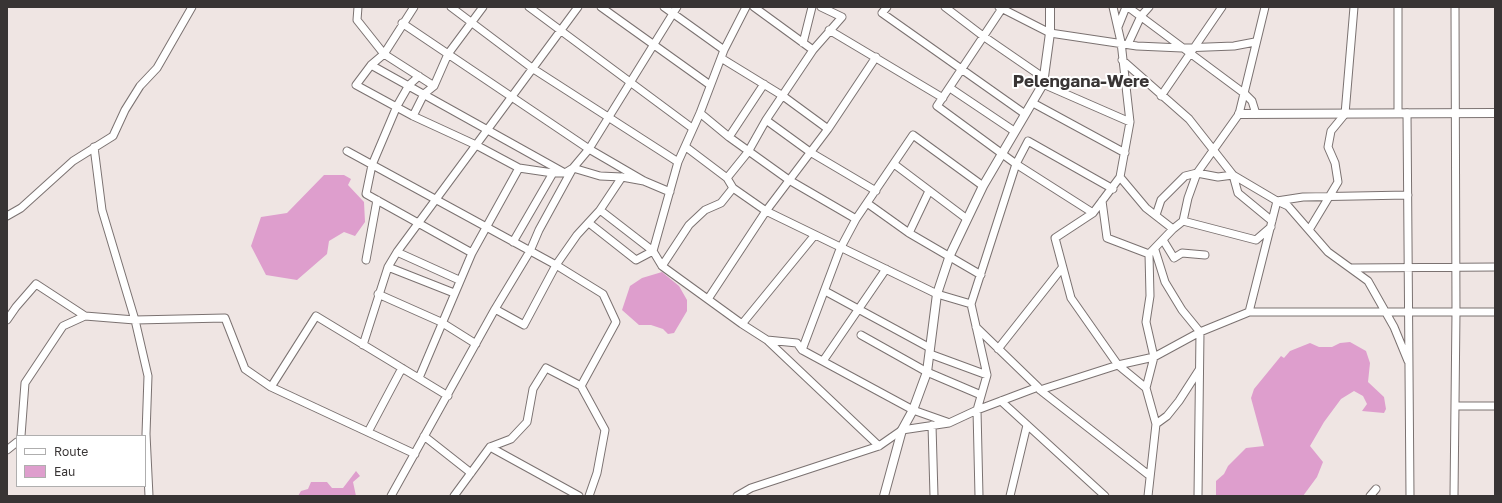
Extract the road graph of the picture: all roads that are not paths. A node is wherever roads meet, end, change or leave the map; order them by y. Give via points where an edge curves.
1 (192, 7) edge
2 (358, 7) edge
3 (414, 7) edge
4 (451, 7) edge
5 (483, 7) edge
6 (529, 7) edge
7 (578, 7) edge
8 (601, 7) edge
9 (664, 7) edge
10 (746, 7) edge
11 (754, 7) edge
12 (812, 7) edge
13 (821, 7) edge
14 (887, 7) edge
15 (945, 7) edge
16 (1050, 7) edge
17 (1114, 7) edge
18 (1127, 7) edge
19 (1149, 7) edge
20 (1222, 7) edge
21 (1265, 7) edge
22 (1354, 7) edge
23 (1398, 7) edge
24 (1455, 7) edge
25 (1001, 8) edge
26 (675, 10) edge
27 (1141, 16) junction
28 (402, 23) junction
29 (471, 24) junction
30 (1118, 29) junction
31 (560, 30) junction
32 (829, 30) junction
33 (1050, 32) junction
34 (983, 36) junction
35 (1255, 42) junction
36 (803, 43) junction
37 (1124, 43) junction
38 (654, 45) junction
39 (1194, 46) junction
40 (1182, 48) junction
41 (724, 50) junction
42 (813, 50) junction
43 (1190, 53) junction
44 (384, 54) junction
45 (448, 54) junction
46 (721, 58) junction
47 (876, 58) junction
48 (1122, 60) junction
49 (371, 65) junction
50 (532, 68) junction
51 (961, 69) junction
52 (419, 76) junction
53 (1044, 81) junction
54 (631, 82) junction
55 (764, 84) junction
56 (409, 85) junction
57 (710, 85) junction
58 (434, 86) junction
59 (950, 88) junction
60 (424, 94) junction
61 (1245, 94) junction
62 (511, 96) junction
63 (783, 96) junction
64 (1161, 96) junction
65 (943, 98) junction
66 (1033, 103) junction
67 (396, 106) junction
68 (700, 113) junction
69 (1398, 113) junction
70 (1407, 113) junction
71 (1455, 113) junction
72 (1495, 113) edge
73 (1025, 114) junction
74 (1239, 114) junction
75 (1256, 114) junction
76 (1345, 114) junction
77 (413, 116) junction
78 (608, 117) junction
79 (766, 120) junction
80 (1130, 122) junction
81 (692, 128) junction
82 (828, 129) junction
83 (486, 130) junction
84 (1014, 131) junction
85 (729, 137) junction
86 (476, 145) junction
87 (94, 147) junction
88 (686, 147) junction
89 (589, 149) junction
90 (347, 151) dead end
91 (1215, 151) junction
92 (748, 152) junction
93 (810, 152) junction
94 (1002, 152) junction
95 (1125, 153) junction
96 (678, 162) junction
97 (894, 164) junction
98 (1016, 164) junction
99 (372, 165) junction
100 (519, 168) junction
101 (573, 168) junction
102 (565, 173) junction
103 (1198, 173) junction
104 (553, 174) junction
105 (1233, 175) junction
106 (622, 177) junction
107 (1120, 177) junction
108 (726, 178) junction
109 (789, 180) junction
110 (644, 181) junction
111 (983, 186) junction
112 (733, 188) junction
113 (1113, 189) junction
114 (876, 191) junction
115 (929, 191) junction
116 (670, 192) junction
117 (1408, 195) junction
118 (1329, 197) junction
119 (436, 199) junction
120 (377, 200) junction
121 (1277, 200) junction
122 (1102, 201) junction
123 (867, 203) junction
124 (600, 210) junction
125 (766, 211) junction
126 (1093, 212) junction
127 (7, 216) edge
128 (1156, 216) junction
129 (856, 219) junction
130 (967, 219) junction
131 (1183, 221) junction
132 (419, 223) junction
133 (589, 223) junction
134 (1271, 224) junction
135 (487, 227) junction
136 (1172, 229) junction
137 (1309, 230) junction
138 (909, 233) junction
139 (814, 236) junction
140 (1163, 240) junction
141 (513, 242) junction
142 (840, 249) junction
143 (1155, 250) junction
144 (530, 251) junction
145 (653, 251) junction
146 (397, 252) junction
147 (472, 253) junction
148 (1149, 254) junction
149 (950, 255) junction
150 (1205, 255) dead end
151 (366, 260) dead end
152 (556, 265) junction
153 (662, 266) junction
154 (388, 267) junction
155 (1408, 267) junction
156 (1455, 267) junction
157 (1495, 267) edge
158 (1062, 268) junction
159 (1352, 268) junction
160 (886, 269) junction
161 (982, 275) junction
162 (460, 280) junction
163 (825, 291) junction
164 (454, 293) junction
165 (378, 294) junction
166 (937, 294) junction
167 (708, 299) junction
168 (971, 304) junction
169 (495, 309) junction
170 (857, 310) junction
171 (1248, 312) junction
172 (1384, 312) junction
173 (1410, 312) junction
174 (1456, 312) junction
175 (1495, 312) edge
176 (85, 316) junction
177 (7, 320) edge
178 (135, 320) junction
179 (441, 322) junction
180 (742, 324) junction
181 (976, 327) junction
182 (1200, 332) junction
183 (861, 335) dead end
184 (767, 340) junction
185 (476, 344) junction
186 (363, 345) junction
187 (998, 349) junction
188 (802, 350) junction
189 (930, 351) junction
190 (1154, 357) junction
191 (823, 361) junction
192 (1410, 364) junction
193 (1118, 365) junction
194 (402, 368) junction
195 (1199, 370) junction
196 (928, 372) junction
197 (987, 375) junction
198 (419, 378) junction
199 (581, 386) junction
200 (271, 387) junction
201 (1039, 388) junction
202 (1146, 388) junction
203 (982, 395) junction
204 (448, 396) junction
205 (1001, 401) junction
206 (1455, 406) junction
207 (1495, 406) edge
208 (913, 410) junction
209 (977, 410) junction
210 (949, 423) junction
211 (1156, 424) junction
212 (932, 426) junction
213 (1027, 426) junction
214 (902, 430) junction
215 (368, 432) junction
216 (21, 435) edge
217 (424, 436) junction
218 (16, 443) edge
219 (879, 446) junction
220 (490, 447) junction
221 (7, 450) edge
222 (415, 454) junction
223 (470, 473) junction
224 (1150, 476) junction
225 (1376, 489) dead end
226 (149, 496) edge
227 (392, 496) edge
228 (454, 496) edge
229 (579, 496) edge
230 (589, 496) edge
231 (738, 496) edge
232 (884, 496) edge
233 (934, 496) edge
234 (979, 496) edge
235 (1010, 496) edge
236 (1105, 496) edge
237 (1148, 496) edge
238 (1198, 496) edge
239 (1370, 496) edge
240 (1410, 496) edge
241 (1454, 496) edge

1 - 87 street via 157,68 140,86 125,110 114,136
2 - 44 street via 357,20
3 - 28 street
4 - 29 street
5 - 29 street
6 - 31 street
7 - 31 street
8 - 38 street
9 - 26 street
10 - 41 street
11 - 36 street
12 - 36 street
13 - 32 street via 842,17
14 - 51 street via 882,13
15 - 34 street
16 - 33 street
17 - 30 street
18 - 27 street
18 - 30 street
19 - 27 street
20 - 39 street
21 - 35 street
22 - 76 street
23 - 69 street
24 - 71 street
25 - 33 street
25 - 34 street
26 - 38 street
26 - 41 street
27 - 37 street
27 - 40 street
28 - 44 street
28 - 45 street
29 - 45 street
29 - 50 street
30 - 37 street
31 - 50 street
31 - 54 street
32 - 42 street
32 - 47 street
33 - 37 street
33 - 53 street
34 - 51 street
34 - 53 street
35 - 39 street via 1234,46
35 - 61 street
36 - 42 street
37 - 40 street
37 - 48 street
38 - 54 street
38 - 57 street
39 - 40 street
39 - 43 street
40 - 43 street
41 - 46 street
42 - 63 street
43 - 61 street
43 - 64 street
44 - 49 street
44 - 52 street
45 - 58 street
45 - 62 street
46 - 55 street
46 - 57 street
47 - 65 street
47 - 82 street
48 - 64 street
48 - 80 street
49 - 56 street
49 - 67 street via 356,84
50 - 62 street
50 - 78 street
51 - 59 street
51 - 73 street
52 - 56 street
52 - 58 street
53 - 66 street
53 - 80 street
54 - 78 street
54 - 81 street
55 - 63 street
55 - 85 street
56 - 60 street
56 - 67 street
57 - 68 street
58 - 60 street
59 - 65 street
59 - 84 street
60 - 77 street
60 - 83 street
61 - 74 street
61 - 75 street via 1252,102
62 - 83 street
62 - 89 street
63 - 79 street
63 - 82 street
64 - 91 street via 1189,119
65 - 94 street via 937,106
66 - 73 street
66 - 95 street
67 - 77 street
67 - 99 street
68 - 81 street
68 - 85 street
69 - 70 street
69 - 76 street
70 - 71 street
70 - 117 street
71 - 72 street
71 - 156 street
73 - 84 street
74 - 75 street
74 - 91 street
75 - 76 street
76 - 118 street via 1331,131 1328,147 1335,163 1338,182
77 - 86 street
78 - 89 street
78 - 96 street
79 - 92 street
79 - 93 street
80 - 95 street
81 - 88 street
82 - 93 street
83 - 86 street
83 - 102 street
84 - 94 street
85 - 92 street
86 - 100 street
86 - 119 street
87 - 127 street via 73,161 21,208
87 - 178 street via 102,210
88 - 96 street
88 - 108 street
89 - 101 street
89 - 110 street
90 - 99 street
91 - 103 street
91 - 105 street
92 - 108 street
92 - 109 street
93 - 109 street
93 - 114 street
94 - 98 street
94 - 111 street
95 - 107 street
96 - 116 street
97 - 111 street via 913,135
97 - 114 street
97 - 115 street
98 - 113 street via 1028,142
98 - 126 street
98 - 161 street
99 - 119 street
99 - 120 street via 366,194
100 - 104 street
100 - 135 street
101 - 102 street
101 - 106 street via 600,176
101 - 144 street
102 - 104 street
103 - 105 street via 1218,177
103 - 128 street via 1185,176 1172,188 1161,200
103 - 131 street via 1188,198
104 - 141 street
105 - 121 street
105 - 134 street via 1238,193
106 - 110 street
106 - 124 street
107 - 113 street
107 - 128 street
108 - 112 street
109 - 125 street
109 - 129 street
110 - 116 street
111 - 130 street
112 - 125 street
112 - 153 street via 721,203 705,210 689,225
113 - 122 street
114 - 123 street
115 - 130 street
115 - 138 street
116 - 145 street
117 - 118 street
117 - 155 street
118 - 121 street
118 - 137 street
119 - 132 street
119 - 135 street
120 - 132 street
120 - 151 street
121 - 134 street
121 - 137 street via 1288,206
122 - 126 street
122 - 148 street via 1107,238
123 - 129 street
123 - 138 street
124 - 133 street
124 - 145 street
125 - 139 street
125 - 167 street
126 - 158 street via 1055,238
128 - 136 street
129 - 142 street
130 - 149 street
131 - 134 street via 1256,240
131 - 136 street
132 - 146 street
132 - 147 street
133 - 145 street via 636,260
133 - 152 street via 577,235
134 - 171 street
135 - 141 street
135 - 147 street
136 - 140 street
137 - 159 street via 1328,252
138 - 149 street
139 - 142 street
139 - 180 street
140 - 143 street
140 - 150 street via 1174,258 1182,253
141 - 144 street
142 - 160 street
142 - 163 street
143 - 148 street
143 - 182 street via 1165,282 1182,310
144 - 152 street
144 - 169 street
145 - 153 street
146 - 154 street
146 - 162 street
147 - 162 street
148 - 190 street via 1150,296 1146,322
149 - 161 street
149 - 166 street
152 - 169 street via 524,325
152 - 199 street via 603,294 616,322
153 - 167 street
154 - 164 street
154 - 165 street
155 - 156 street
155 - 159 street
155 - 173 street
156 - 157 street
156 - 174 street
158 - 187 street
158 - 193 street via 1071,298
159 - 172 street via 1368,281
160 - 166 street
160 - 170 street
161 - 168 street
162 - 164 street
163 - 170 street
163 - 188 street
164 - 179 street
165 - 179 street
165 - 186 street
166 - 168 street
166 - 189 street
167 - 180 street
168 - 181 street
169 - 185 street
170 - 189 street
170 - 191 street
171 - 172 street
171 - 182 street
172 - 173 street
172 - 192 street via 1394,327
173 - 174 street
173 - 192 street
174 - 175 street
174 - 206 street
176 - 177 street via 36,284
176 - 178 street
176 - 216 street via 64,326 25,383
178 - 200 street via 225,318 245,369
178 - 226 street via 148,376 146,434
179 - 185 street
179 - 198 street
180 - 184 street
181 - 187 street
181 - 197 street
182 - 190 street
182 - 195 street
183 - 196 street
184 - 188 street via 797,343
184 - 219 street
185 - 204 street
186 - 194 street
186 - 200 street via 316,316
187 - 201 street
188 - 191 street
189 - 196 street
189 - 197 street
190 - 193 street
190 - 202 street
191 - 208 street
192 - 240 street
193 - 201 street
193 - 202 street
194 - 198 street
194 - 215 street
195 - 211 street via 1179,401 1167,416
195 - 238 street
196 - 203 street
196 - 208 street
197 - 203 street
198 - 204 street
199 - 220 street via 546,368 533,389 527,422 511,439
199 - 230 street via 605,430 597,473
200 - 215 street
201 - 205 street
201 - 224 street
202 - 211 street
203 - 209 street
204 - 217 street
205 - 209 street
205 - 213 street
206 - 207 street
206 - 241 street
208 - 210 street
208 - 214 street
209 - 210 street
209 - 234 street
210 - 212 street
211 - 224 street
212 - 214 street
212 - 233 street
213 - 235 street
213 - 236 street
214 - 219 street
214 - 232 street
215 - 222 street
217 - 222 street
217 - 223 street
218 - 221 street
219 - 231 street via 751,488
220 - 223 street
220 - 229 street
222 - 227 street
223 - 228 street
224 - 237 street
225 - 239 street

